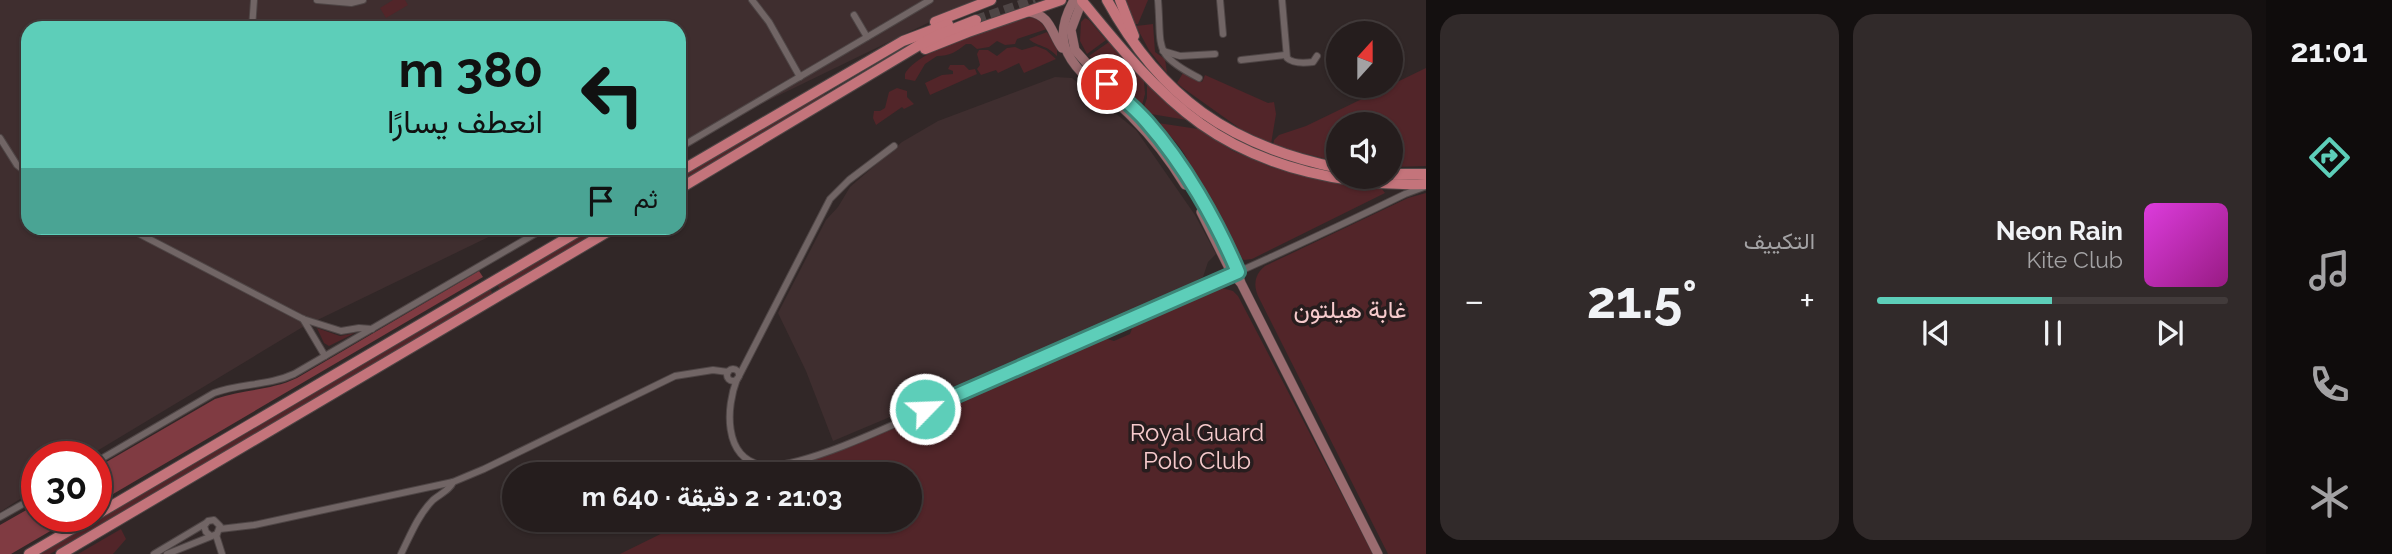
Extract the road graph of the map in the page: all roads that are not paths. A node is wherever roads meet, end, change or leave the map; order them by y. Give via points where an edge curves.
1 (254, 0) edge
2 (317, 0) edge
3 (363, 0) edge
4 (752, 0) edge
5 (930, 0) edge
6 (991, 0) edge
7 (1061, 0) edge
8 (1078, 0) edge
9 (1090, 0) edge
10 (1107, 0) edge
11 (1120, 0) edge
12 (1158, 0) edge
13 (1220, 0) edge
14 (1282, 0) edge
15 (1027, 11) junction
16 (854, 15) dead end
17 (252, 21) edge
18 (1223, 34) dead end
19 (867, 37) junction
20 (903, 41) junction
21 (1135, 44) junction
22 (1163, 51) junction
23 (1068, 53) junction
24 (907, 54) junction
25 (1214, 54) dead end
26 (1285, 55) junction
27 (1185, 56) junction
28 (1317, 56) dead end
29 (1241, 60) dead end
30 (1181, 68) junction
31 (800, 77) junction
32 (1199, 78) dead end
33 (0, 138) edge
34 (686, 144) edge
35 (894, 146) dead end
36 (1326, 165) edge
37 (21, 168) edge
38 (686, 168) edge
39 (1403, 174) edge
40 (1426, 174) edge
41 (686, 185) edge
42 (1426, 185) edge
43 (141, 235) edge
44 (533, 235) edge
45 (572, 235) edge
46 (602, 235) edge
47 (1235, 273) junction
48 (303, 319) junction
49 (372, 329) junction
50 (325, 356) junction
51 (732, 376) junction
52 (112, 453) edge
53 (453, 482) junction
54 (21, 505) edge
55 (112, 505) edge
56 (0, 517) edge
57 (206, 523) junction
58 (66, 532) edge
59 (216, 533) junction
60 (29, 554) edge
61 (61, 554) edge
62 (154, 554) edge
63 (167, 554) edge
64 (222, 554) edge
65 (401, 554) edge
66 (1378, 554) edge

1 - 17 street
2 - 3 street
4 - 31 street
5 - 19 street
6 - 20 main road via 929,24
7 - 15 main road
8 - 9 main road
8 - 23 main road via 1063,28
8 - 42 main road via 1164,93 1229,142 1315,173
8 - 47 main road via 1071,30 1074,50 1146,121 1173,155 1196,191
10 - 21 main road
11 - 21 main road
12 - 22 street
13 - 18 street
14 - 26 street
15 - 23 main road via 1047,20
15 - 24 main road
16 - 19 street
19 - 31 street
20 - 24 main road via 975,17
20 - 38 main road
21 - 36 main road via 1172,87 1230,131 1280,153
22 - 27 street
22 - 30 street
23 - 47 main road via 1132,116 1170,162
24 - 41 main road
25 - 27 street
26 - 28 street via 1290,61 1309,63
26 - 29 street
27 - 30 street
30 - 32 street
31 - 34 street
33 - 37 street
35 - 51 street via 830,199 747,359
39 - 40 main road
42 - 47 street
43 - 48 street
44 - 49 street
45 - 55 main road
46 - 61 main road
47 - 51 street via 888,426 813,457 778,466 761,465 739,451 729,418
47 - 66 main road
48 - 49 street via 341,331
48 - 50 street
49 - 50 street
50 - 52 street via 278,381 214,393
51 - 53 street via 708,371 664,380
53 - 59 street
53 - 65 street via 425,510
54 - 56 street
57 - 59 street via 205,531
57 - 59 street via 215,520 220,524
57 - 62 street
58 - 60 main road
59 - 63 street
59 - 64 street

